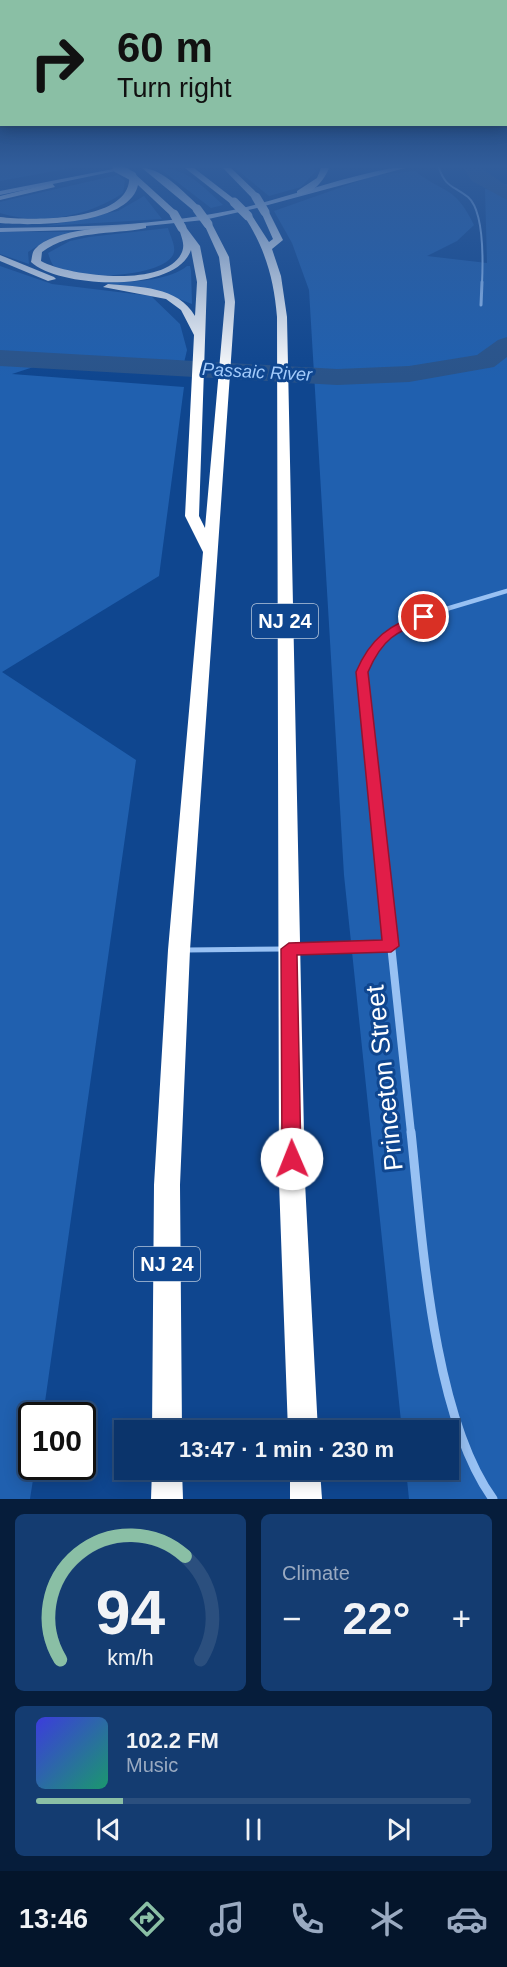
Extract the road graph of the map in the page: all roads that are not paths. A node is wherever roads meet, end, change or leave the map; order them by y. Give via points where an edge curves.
1 (62, 238) edge
2 (186, 238) edge
3 (189, 238) edge
4 (215, 238) edge
5 (262, 238) edge
6 (277, 238) edge
7 (480, 238) edge
8 (268, 247) junction
9 (0, 258) edge
10 (482, 305) dead end
11 (199, 333) junction
12 (210, 553) junction
13 (507, 591) edge
14 (391, 946) junction
15 (289, 949) junction
16 (179, 950) junction
17 (167, 1420) edge
18 (303, 1420) edge
19 (167, 1480) edge
20 (305, 1480) edge
21 (167, 1499) edge
22 (306, 1499) edge
23 (493, 1499) edge

1 - 2 highway via 42,247 35,259 44,269 70,276 111,279 164,270 181,261 187,250
3 - 11 highway via 200,265 203,297
4 - 12 highway, NJ 24, bridge via 224,257 230,286
5 - 8 highway, NJ 24, bridge
6 - 8 highway, bridge
7 - 10 lane
8 - 15 highway, NJ 24 via 280,291 283,362
9 - 11 highway via 55,280 170,298 186,309
11 - 12 highway via 192,516
12 - 16 highway, NJ 24
13 - 14 street, Princeton Street via 402,625 371,652 362,672
14 - 15 lane
14 - 23 street, Princeton Street via 438,1344 458,1430 482,1484
15 - 16 lane
15 - 18 highway, NJ 24 via 292,1182
16 - 17 highway, NJ 24 via 167,1185
19 - 21 highway
20 - 22 highway

